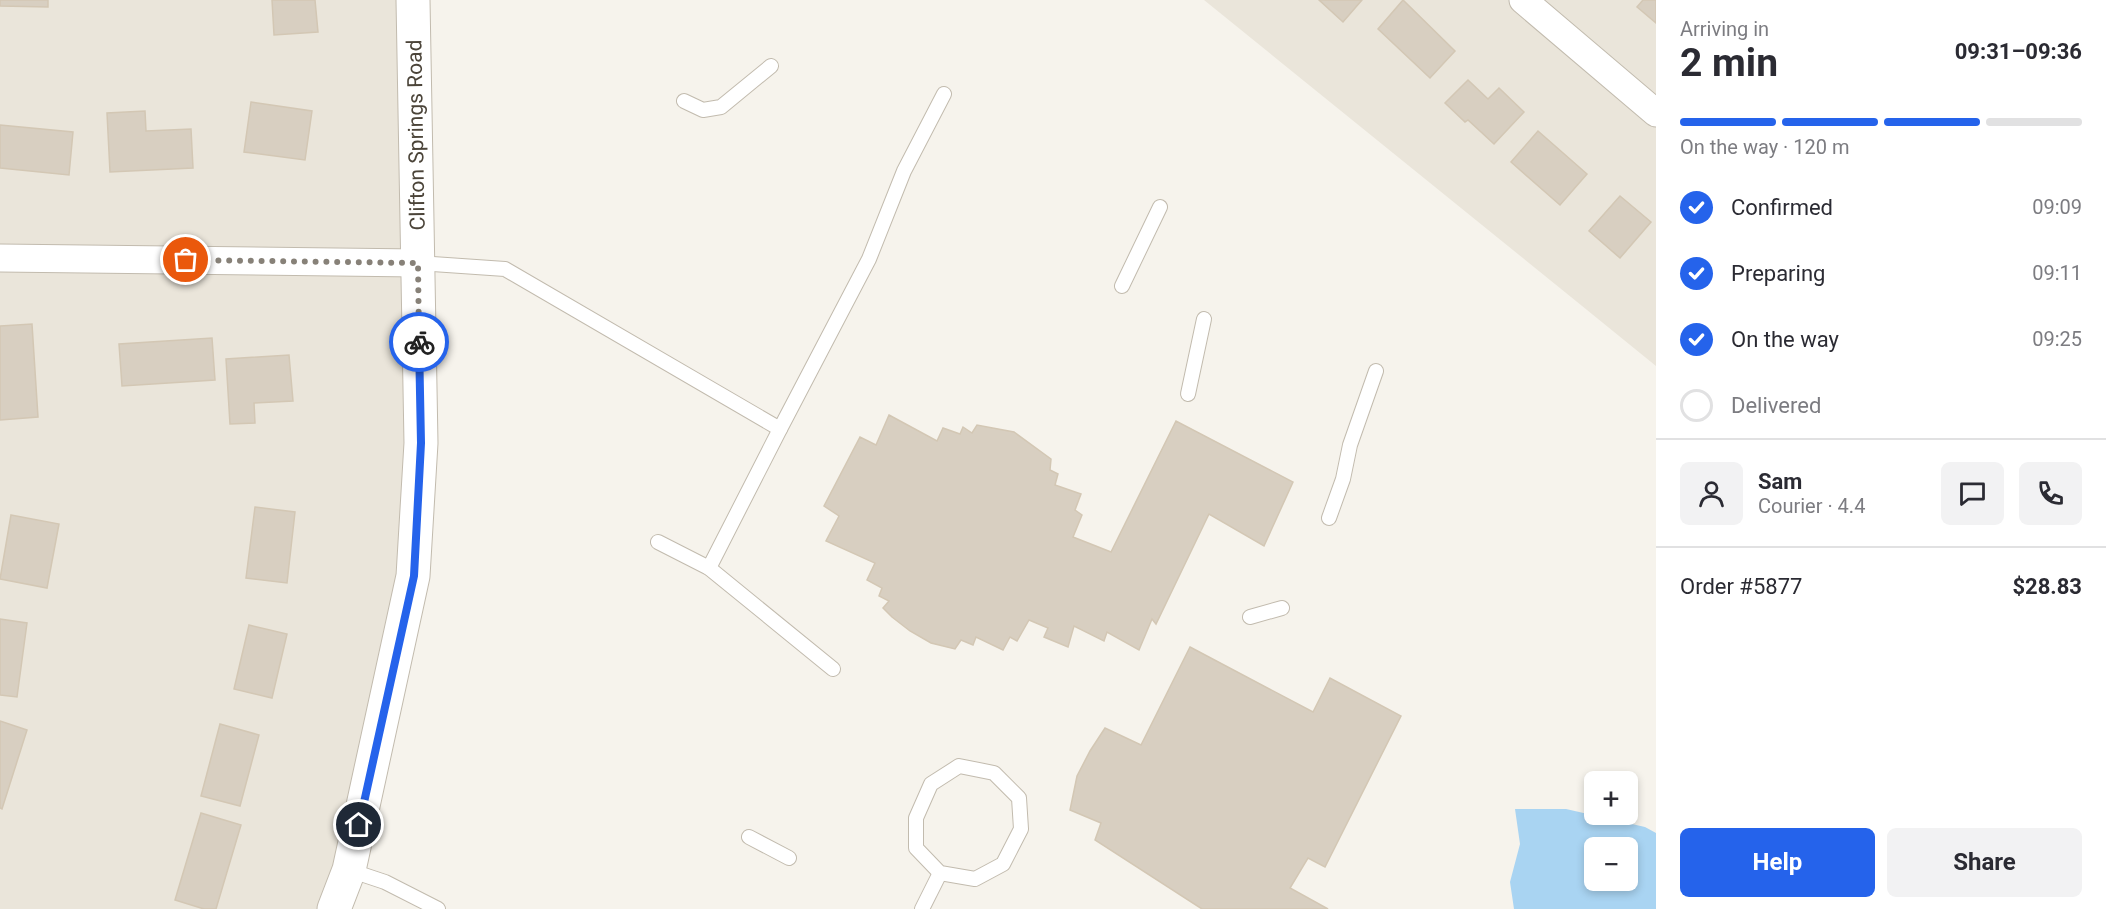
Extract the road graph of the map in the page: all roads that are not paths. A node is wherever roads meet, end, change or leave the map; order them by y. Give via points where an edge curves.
1 (413, 0) edge
2 (1523, 0) edge
3 (771, 66) dead end
4 (944, 94) dead end
5 (684, 100) dead end
6 (1656, 113) edge
7 (1160, 207) dead end
8 (0, 258) edge
9 (418, 263) junction
10 (1122, 286) dead end
11 (1204, 319) dead end
12 (1376, 371) dead end
13 (1188, 394) dead end
14 (780, 429) junction
15 (1329, 518) dead end
16 (658, 542) dead end
17 (709, 568) junction
18 (1282, 608) dead end
19 (1250, 617) dead end
20 (833, 669) dead end
21 (749, 837) dead end
22 (789, 858) dead end
23 (349, 870) junction
24 (940, 873) junction
25 (334, 909) edge
26 (438, 909) edge
27 (922, 909) edge

1 - 9 street, Clifton Springs Road
2 - 6 street
3 - 5 lane via 721,107 703,110
4 - 14 lane via 904,171 869,259
7 - 10 lane
8 - 9 street
9 - 14 lane via 505,269
9 - 23 street, Clifton Springs Road via 421,443 414,576
11 - 13 lane
12 - 15 lane
14 - 17 lane
16 - 17 lane
17 - 20 lane
18 - 19 lane
21 - 22 lane
23 - 25 street, Clifton Springs Road
23 - 26 lane via 385,882
24 - 24 lane via 975,879 1003,864 1021,829 1019,798 994,773 959,766 931,784 916,818 916,848
24 - 27 lane

